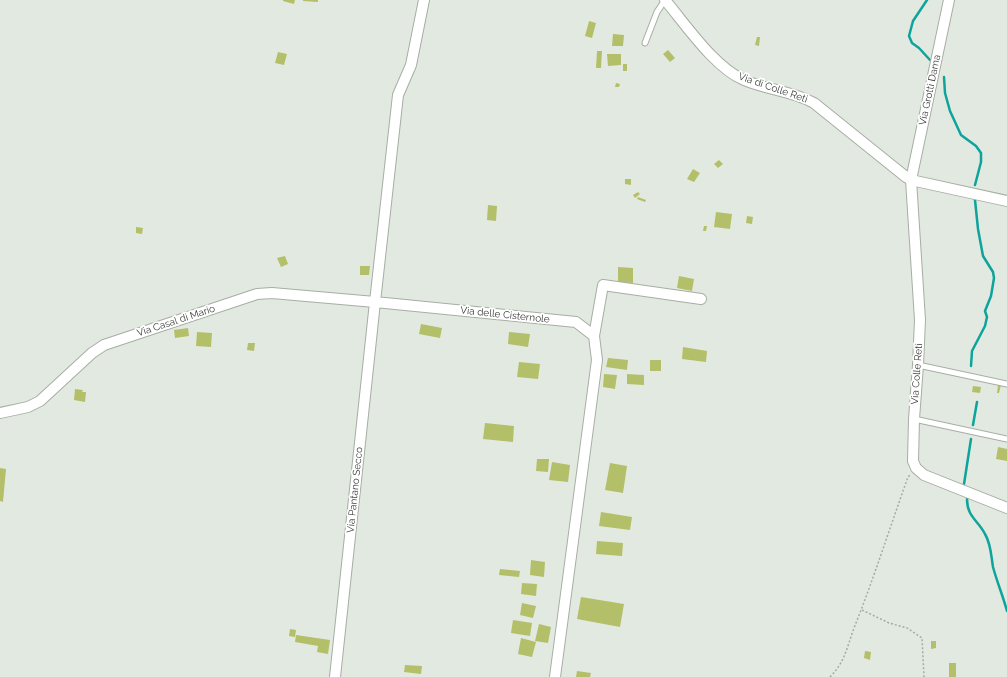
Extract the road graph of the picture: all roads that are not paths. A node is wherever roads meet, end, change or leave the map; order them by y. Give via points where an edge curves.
1 (424, 0) edge
2 (665, 0) edge
3 (949, 0) edge
4 (645, 43) dead end
5 (911, 180) junction
6 (1007, 201) edge
7 (701, 299) dead end
8 (375, 302) junction
9 (594, 336) junction
10 (918, 364) junction
11 (1007, 384) edge
12 (0, 413) edge
13 (914, 419) junction
14 (1007, 439) edge
15 (1007, 508) edge
16 (335, 677) edge
17 (555, 677) edge

1 - 8 street via 410,65 398,95
2 - 4 lane via 657,12
2 - 5 street, Via di Colle Reti via 714,59 730,72 750,83 799,96 814,103
3 - 5 street, Via Grotti Dama
5 - 6 street
5 - 10 street, Via Colle Reti via 920,312
7 - 9 street via 603,286
8 - 9 street, Via delle Cisternole via 576,322
8 - 12 street, Via Casal di Mario via 272,293 257,294 104,345 40,401 28,407
8 - 16 street, Via Pantano Secco
9 - 17 street via 597,360
10 - 11 lane
10 - 13 street, Via Colle Reti
13 - 14 lane
13 - 15 street, Via Colle Reti via 913,461 916,468 927,477

